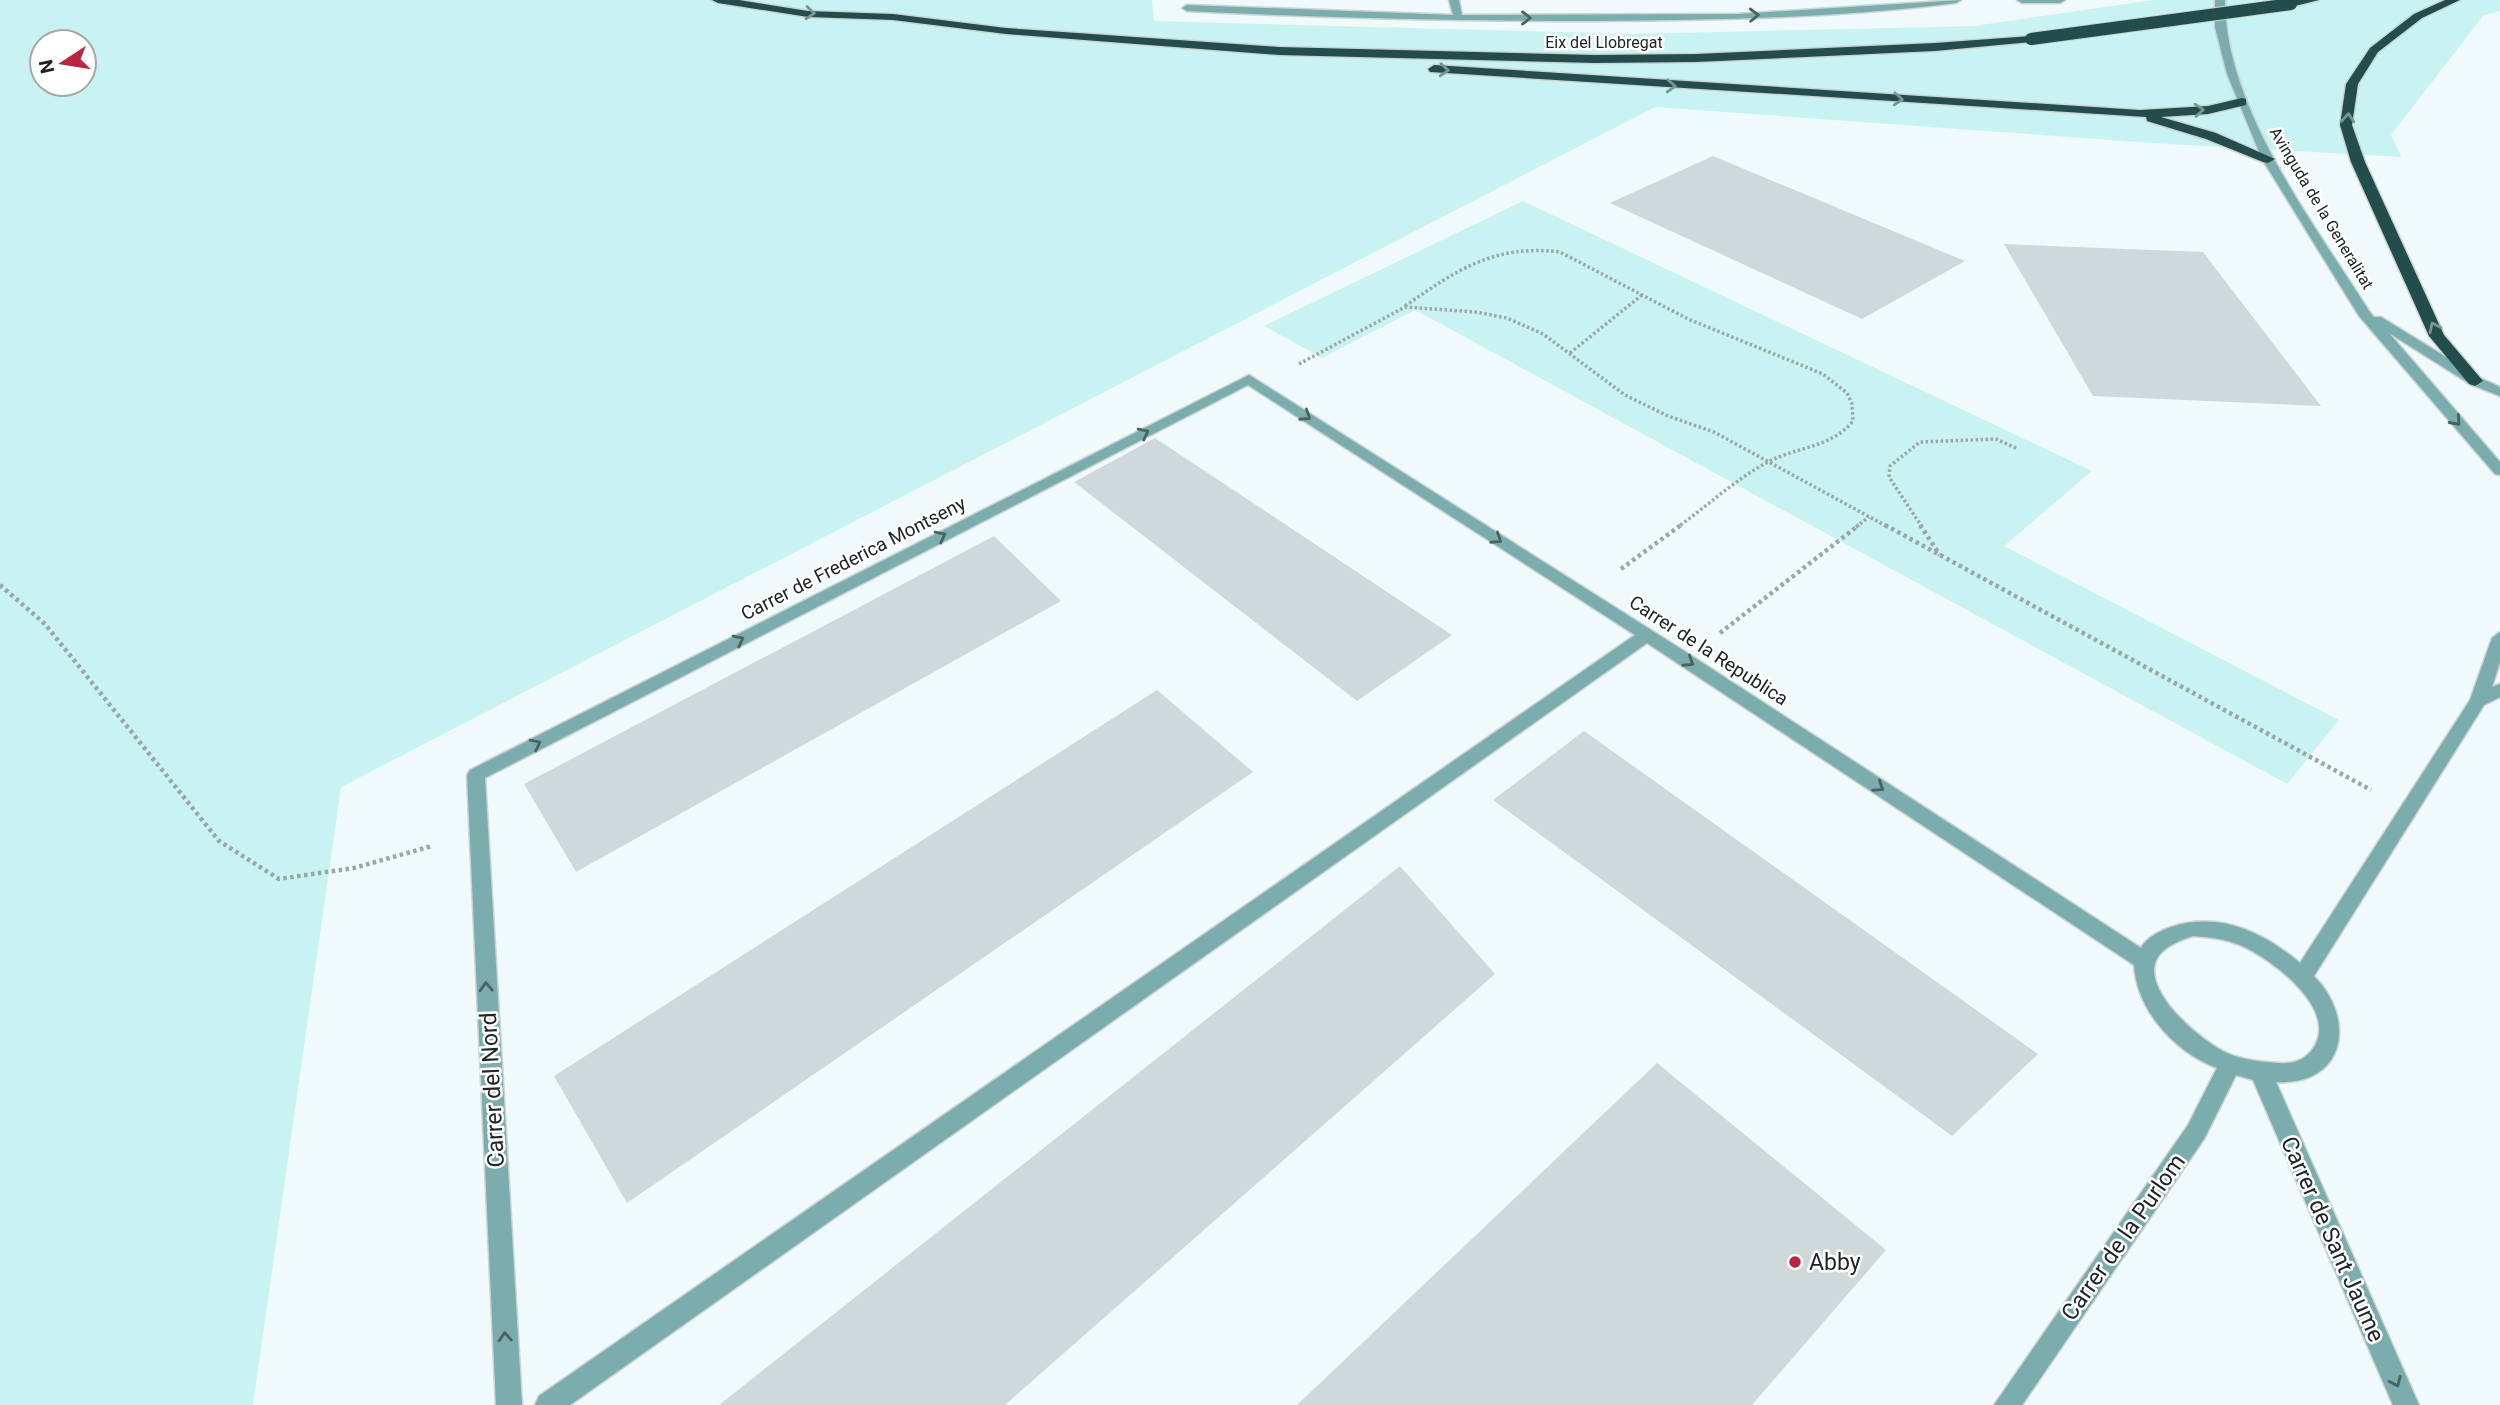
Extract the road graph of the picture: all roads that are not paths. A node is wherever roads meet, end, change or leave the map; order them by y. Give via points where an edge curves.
1 (718, 0) edge
2 (1454, 0) edge
3 (1956, 0) edge
4 (2022, 0) edge
5 (2049, 0) edge
6 (2060, 0) edge
7 (2220, 0) edge
8 (2313, 0) edge
9 (2454, 0) edge
10 (832, 3) dead end
11 (1187, 8) dead end
12 (893, 17) junction
13 (1458, 18) junction
14 (1279, 51) junction
15 (2242, 102) junction
16 (2140, 114) junction
17 (2268, 159) junction
18 (2364, 313) junction
19 (2475, 381) junction
20 (1254, 382) joint
21 (2500, 392) edge
22 (2500, 471) edge
23 (1647, 635) junction
24 (2500, 638) edge
25 (2500, 690) edge
26 (2478, 701) junction
27 (476, 775) joint
28 (2144, 961) junction
29 (2303, 976) junction
30 (2230, 1064) junction
31 (2260, 1072) junction
32 (509, 1405) edge
33 (548, 1405) edge
34 (2007, 1405) edge
35 (2406, 1405) edge

1 -> 12 highway, Eix del Llobregat via 808,14
2 - 13 street
13 -> 3 street via 1688,18 1875,11
4 - 5 street
5 - 6 street
7 - 15 street, Avinguda de la Generalitat via 2220,27
8 - 14 highway, Eix del Llobregat, bridge via 2031,39 1935,47 1595,59
19 -> 9 highway via 2437,336 2358,162 2346,125 2352,84 2374,50 2418,16
10 - 12 highway, Eix del Llobregat
11 - 13 street
12 - 14 highway, Eix del Llobregat via 1019,32
14 -> 16 highway via 1378,65 1619,83
16 -> 15 highway via 2208,110
15 - 17 street, Avinguda de la Generalitat
16 - 17 highway
17 - 18 street, Avinguda de la Generalitat
18 - 19 street, Avinguda de la Generalitat
18 -> 22 street, Avinguda de la Generalitat
19 - 21 street, Avinguda de la Generalitat
20 -> 23 street, Carrer de la Republica
27 -> 20 street, Carrer de Frederica Montseny
23 -> 28 street, Carrer de la Republica
23 - 33 street
24 - 26 street
25 - 26 street
26 - 29 street
32 -> 27 street, Carrer del Nord
28 - 29 street via 2152,944 2170,932 2220,930 2279,956
28 - 30 street via 2145,982 2175,1029
29 - 31 street via 2321,1000 2331,1025 2328,1047 2314,1064 2291,1073
30 - 31 street
30 - 34 street, Carrer de la Purlom via 2196,1132
31 -> 35 street, Carrer de Sant Jaume

